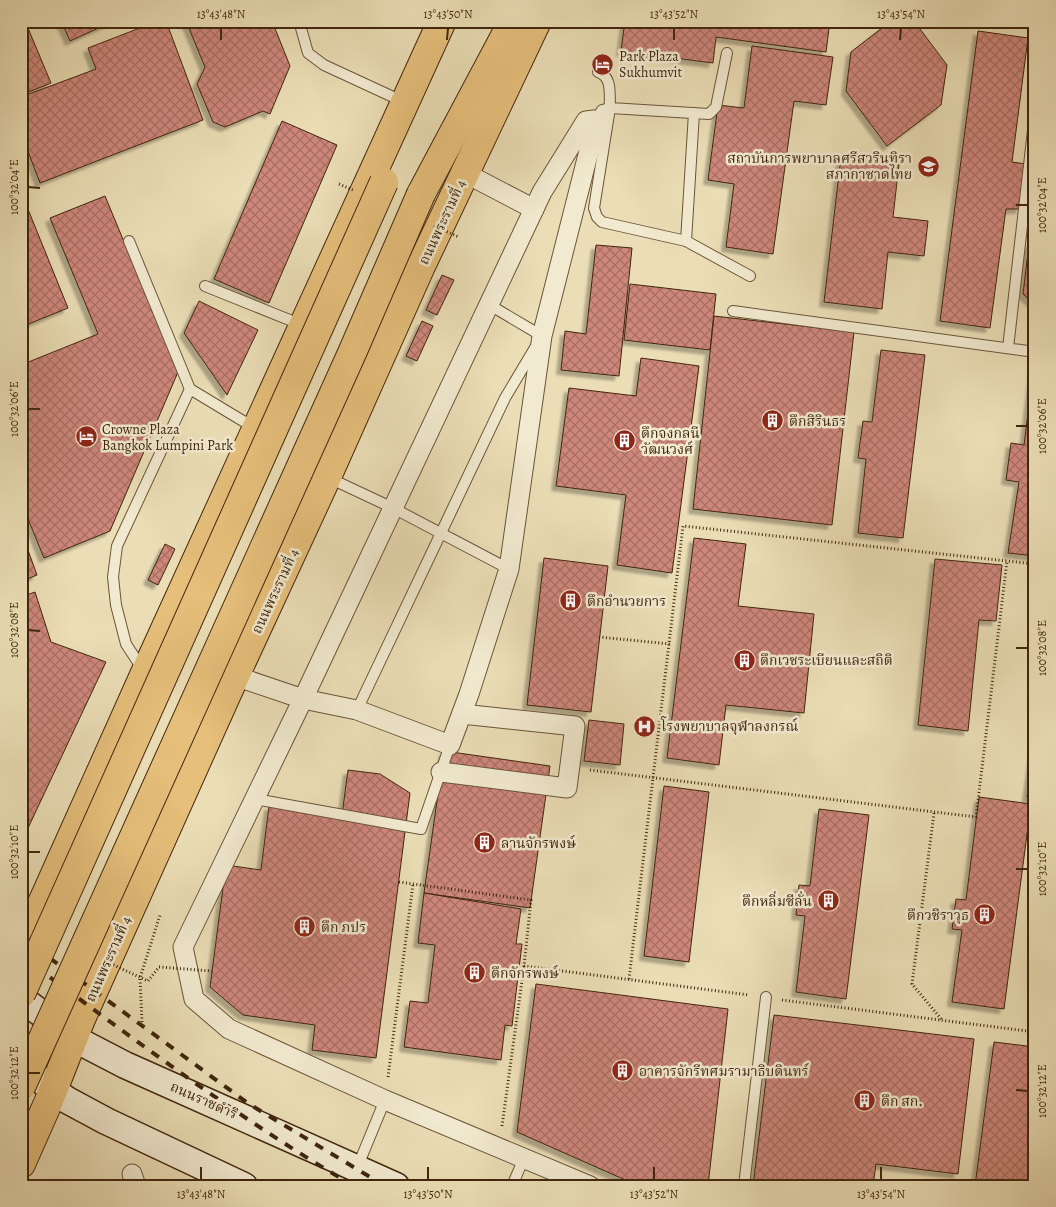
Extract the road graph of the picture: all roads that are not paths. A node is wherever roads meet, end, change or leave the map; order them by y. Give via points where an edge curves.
1 (299, 21) edge
2 (442, 21) edge
3 (447, 21) edge
4 (462, 21) edge
5 (492, 21) edge
6 (513, 21) edge
7 (537, 21) edge
8 (727, 53) dead end
9 (598, 72) dead end
10 (405, 103) junction
11 (610, 108) junction
12 (694, 113) junction
13 (1035, 113) edge
14 (595, 121) junction
15 (465, 173) junction
16 (384, 182) junction
17 (421, 194) junction
18 (534, 209) junction
19 (129, 241) dead end
20 (686, 241) junction
21 (750, 276) dead end
22 (205, 286) dead end
23 (488, 304) junction
24 (733, 311) dead end
25 (303, 326) junction
26 (542, 336) junction
27 (1008, 348) junction
28 (1035, 352) edge
29 (190, 389) junction
30 (257, 426) junction
31 (327, 477) junction
32 (393, 508) junction
33 (441, 533) junction
34 (509, 569) junction
35 (145, 673) junction
36 (235, 676) junction
37 (303, 699) junction
38 (357, 710) junction
39 (462, 714) junction
40 (450, 745) junction
41 (440, 772) junction
42 (254, 799) junction
43 (21, 950) edge
44 (21, 994) edge
45 (766, 997) road end
46 (21, 998) edge
47 (73, 1038) junction
48 (21, 1064) edge
49 (21, 1087) edge
50 (53, 1090) junction
51 (385, 1100) junction
52 (524, 1158) junction
53 (21, 1164) edge
54 (356, 1169) junction
55 (244, 1186) edge
56 (396, 1186) edge
57 (512, 1186) edge
58 (590, 1186) edge
59 (744, 1186) edge

1 - 10 lane via 308,53 324,65
2 - 10 main road
3 - 16 main road
4 - 16 main road
5 - 17 main road, ถนนพระรามที่ 4
6 - 17 main road, ถนนพระรามที่ 4
7 - 15 main road, ถนนพระรามที่ 4
8 - 12 lane via 716,107 708,114
9 - 11 lane via 608,79
10 - 25 main road
11 - 12 lane
11 - 14 lane via 602,110
11 - 20 lane via 594,208 597,217 602,222
12 - 20 lane
13 - 27 lane
14 - 18 street via 586,121
14 - 26 street
15 - 18 street
15 - 31 main road, ถนนพระรามที่ 4
16 - 44 main road, bridge
17 - 49 main road, ถนนพระรามที่ 4, bridge
18 - 23 street
19 - 29 lane
20 - 21 lane
22 - 25 lane
23 - 26 lane
23 - 32 street
24 - 27 lane
25 - 30 main road
26 - 33 lane via 505,398
26 - 34 street
27 - 28 lane
29 - 30 lane
29 - 35 lane via 117,546 113,576 116,605 126,644
30 - 35 main road
31 - 32 lane
31 - 36 main road, ถนนพระรามที่ 4
32 - 33 lane
32 - 37 street
33 - 34 lane
33 - 38 lane
34 - 39 street
35 - 43 main road
36 - 37 street
36 - 47 main road, ถนนพระรามที่ 4
37 - 38 street
37 - 42 street
38 - 40 street
39 - 40 street
39 - 41 street via 575,726 567,788
40 - 41 lane
41 - 42 lane via 421,830
42 - 51 street via 183,946 194,999 229,1030
45 - 59 lane
46 - 47 main road, ถนนราชดำริ
47 - 50 main road, ถนนพระรามที่ 4
47 - 54 main road, ถนนราชดำริ via 125,1065
48 - 50 main road
50 - 53 main road, ถนนพระรามที่ 4
50 - 55 main road via 106,1121
51 - 52 street
51 - 54 lane
52 - 57 lane
52 - 58 street
54 - 56 main road, ถนนราชดำริ

